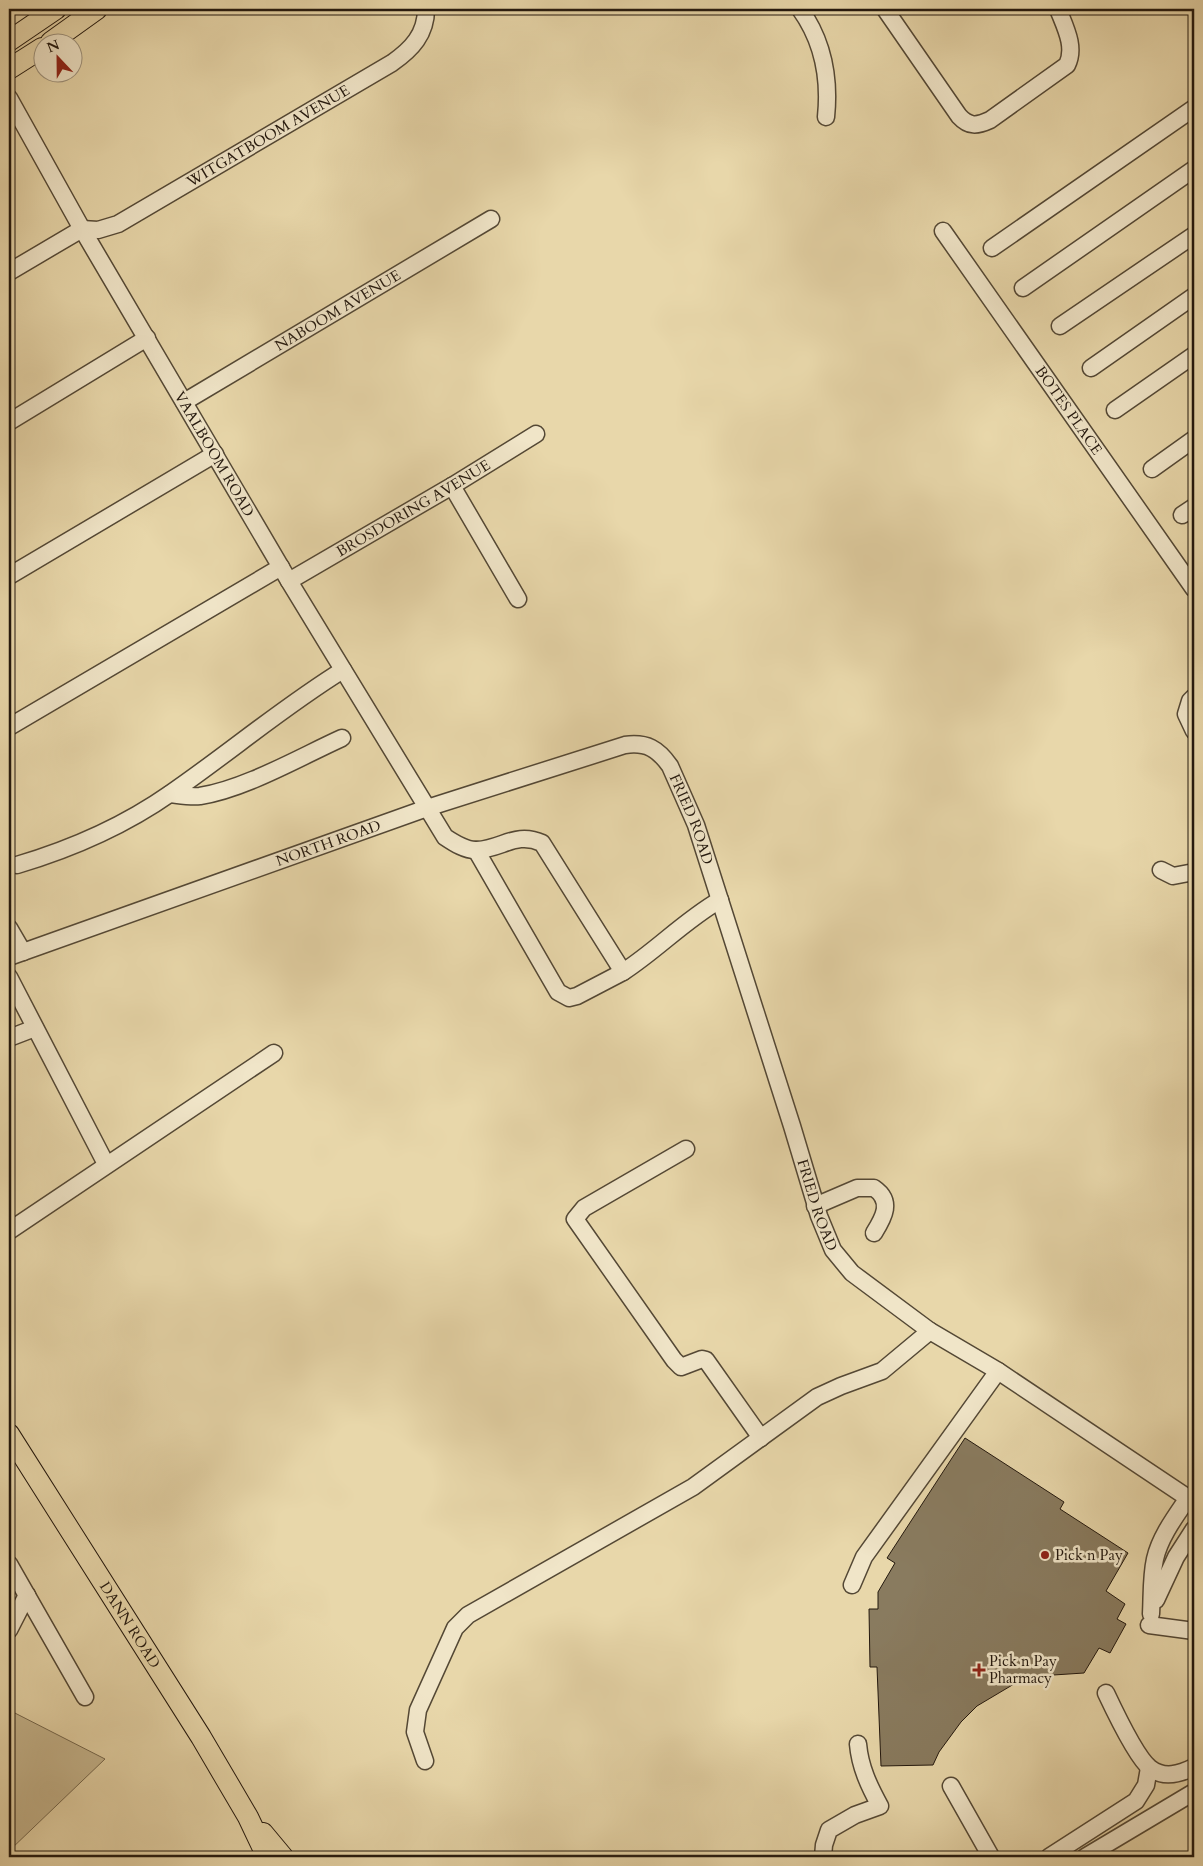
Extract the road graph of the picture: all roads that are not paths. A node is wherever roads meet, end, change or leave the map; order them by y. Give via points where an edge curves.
1 (57, 9) edge
2 (79, 9) edge
3 (97, 9) edge
4 (426, 9) edge
5 (800, 9) edge
6 (885, 9) edge
7 (1058, 9) edge
8 (64, 32) edge
9 (9, 41) edge
10 (32, 54) edge
11 (9, 69) edge
12 (9, 98) edge
13 (1194, 108) edge
14 (826, 117) dead end
15 (1194, 169) edge
16 (491, 219) dead end
17 (82, 229) junction
18 (942, 231) dead end
19 (1194, 235) edge
20 (992, 248) dead end
21 (9, 272) edge
22 (1023, 288) dead end
23 (1194, 296) edge
24 (1060, 326) dead end
25 (147, 338) junction
26 (1194, 355) edge
27 (1091, 368) dead end
28 (184, 402) junction
29 (1115, 410) dead end
30 (9, 422) edge
31 (536, 434) dead end
32 (1194, 439) edge
33 (215, 454) junction
34 (1152, 469) dead end
35 (452, 486) junction
36 (285, 574) junction
37 (9, 576) edge
38 (1194, 590) edge
39 (518, 600) dead end
40 (343, 670) junction
41 (1194, 697) edge
42 (9, 727) edge
43 (1194, 731) edge
44 (342, 738) dead end
45 (651, 746) joint
46 (170, 794) junction
47 (426, 808) junction
48 (476, 850) junction
49 (17, 865) dead end
50 (1161, 870) dead end
51 (1194, 872) edge
52 (720, 900) junction
53 (9, 928) edge
54 (14, 953) edge
55 (623, 972) junction
56 (9, 977) edge
57 (35, 1028) junction
58 (9, 1038) edge
59 (274, 1053) dead end
60 (686, 1150) dead end
61 (106, 1164) junction
62 (816, 1206) junction
63 (9, 1231) edge
64 (874, 1233) dead end
65 (930, 1331) junction
66 (998, 1371) junction
67 (9, 1434) edge
68 (761, 1438) junction
69 (1191, 1500) edge
70 (1194, 1529) edge
71 (9, 1564) edge
72 (852, 1585) dead end
73 (27, 1595) junction
74 (1150, 1625) dead end
75 (9, 1630) edge
76 (1194, 1631) edge
77 (1106, 1693) dead end
78 (85, 1697) dead end
79 (858, 1744) dead end
80 (425, 1761) dead end
81 (1194, 1767) edge
82 (1149, 1768) junction
83 (951, 1786) dead end
84 (1194, 1792) edge
85 (248, 1817) junction
86 (990, 1855) dead end
87 (267, 1857) edge
88 (283, 1857) edge
89 (823, 1857) edge
90 (1050, 1857) edge
91 (1085, 1857) edge

1 - 2 main road via 68,15
1 - 9 main road
3 - 8 main road
4 - 17 street, WITGATBOOM AVENUE via 426,20 415,44 392,63 118,224 98,230
5 - 14 street via 818,39 825,64
6 - 7 street via 959,116 970,125 990,120 1067,65 1071,46
10 - 11 main road
12 - 17 street, VAALBOOM ROAD
13 - 20 street
15 - 22 street
16 - 28 street, NABOOM AVENUE
17 - 21 street
17 - 25 street, VAALBOOM ROAD
18 - 38 street, BOTES PLACE
19 - 24 street
23 - 27 street
25 - 28 street, VAALBOOM ROAD
25 - 30 street
26 - 29 street
28 - 33 street, VAALBOOM ROAD
31 - 35 street, BROSDORING AVENUE
32 - 34 street
33 - 36 street, VAALBOOM ROAD
33 - 37 street
35 - 36 street, BROSDORING AVENUE
35 - 39 street
36 - 40 street, VAALBOOM ROAD
36 - 42 street, BROSDORING AVENUE
40 - 46 street via 285,708
40 - 47 street, VAALBOOM ROAD
41 - 43 street via 1186,714
44 - 46 street via 268,772 209,794
45 - 47 street, NORTH ROAD via 625,745
45 - 52 street, FRIED ROAD via 664,758 678,782 696,825
46 - 49 street via 85,841
47 - 48 street, VAALBOOM ROAD via 445,837
47 - 54 street, NORTH ROAD
48 - 55 street via 527,838 542,843
48 - 55 street via 558,992 569,998 577,996
50 - 51 street via 1173,876
52 - 55 street via 694,915 651,954
52 - 62 street, FRIED ROAD
53 - 54 street
56 - 57 street
57 - 58 street
57 - 61 street
59 - 61 street
60 - 68 street via 584,1208 575,1219 674,1360 681,1367 706,1360
61 - 63 street
62 - 64 street via 857,1188 874,1188 884,1198 886,1208 885,1216
62 - 65 street, FRIED ROAD via 826,1237 842,1262 881,1296
65 - 66 street, FRIED ROAD
65 - 68 street via 882,1371 817,1397
66 - 69 street, FRIED ROAD
66 - 72 street via 864,1557
67 - 85 main road, DANN ROAD via 131,1624
68 - 80 street via 693,1487 468,1615 455,1628 418,1710 415,1732
69 - 70 street via 1168,1528 1158,1550 1152,1576 1151,1614 1176,1557
71 - 73 street
73 - 75 street
73 - 78 street
74 - 76 street
77 - 82 street
79 - 89 street via 868,1784 880,1806 855,1815 829,1830
81 - 82 street via 1177,1774 1163,1774
82 - 90 street via 1146,1785 1136,1801
83 - 86 street
84 - 91 street
85 - 87 main road, DANN ROAD
85 - 88 main road, DANN ROAD

